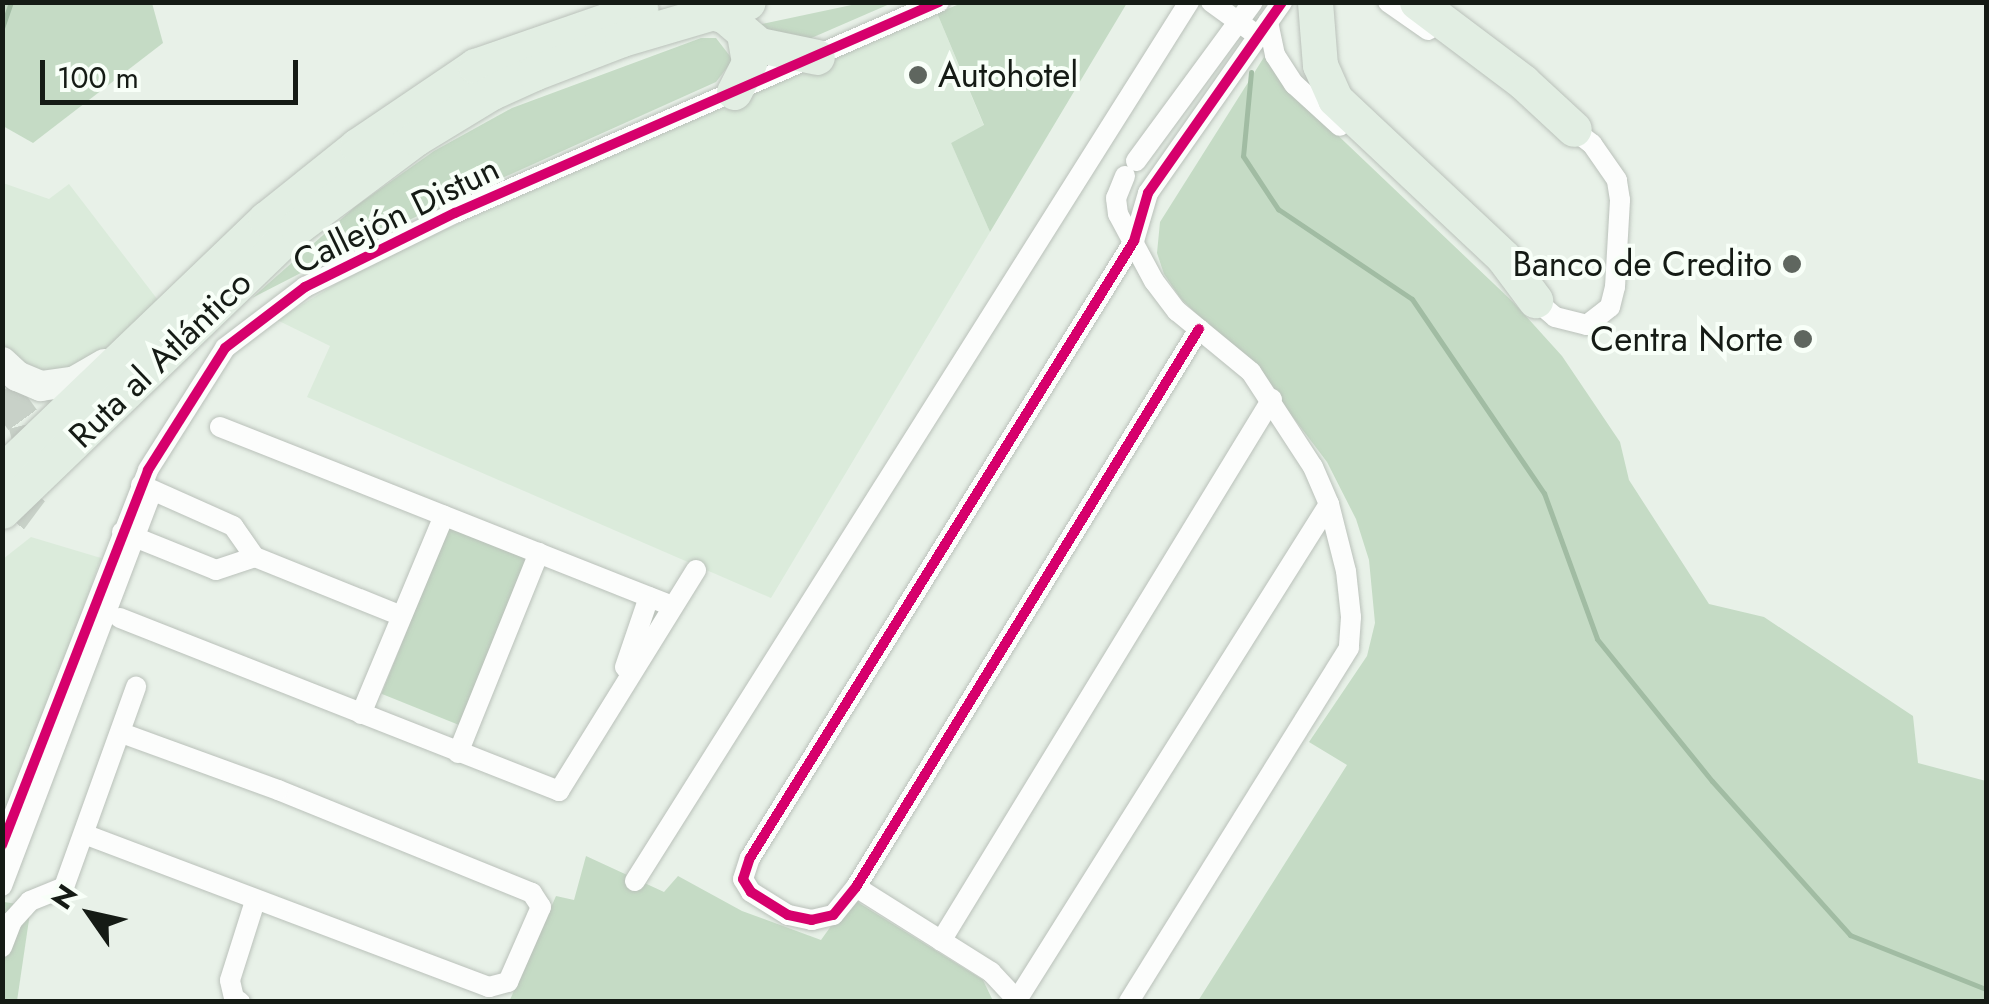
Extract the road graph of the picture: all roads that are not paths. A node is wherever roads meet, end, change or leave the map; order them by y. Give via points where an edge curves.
1 (592, 2) edge
2 (660, 2) edge
3 (939, 2) edge
4 (1188, 2) edge
5 (1211, 2) edge
6 (1254, 2) edge
7 (1282, 2) edge
8 (1316, 2) edge
9 (1388, 2) edge
10 (1418, 2) edge
11 (746, 19) edge
12 (1239, 22) junction
13 (1264, 30) junction
14 (817, 57) junction
15 (475, 66) junction
16 (734, 92) junction
17 (1574, 130) junction
18 (1128, 174) junction
19 (1148, 193) junction
20 (1134, 240) junction
21 (1535, 300) junction
22 (165, 314) junction
23 (1199, 329) junction
24 (2, 362) edge
25 (1272, 399) junction
26 (220, 427) dead end
27 (2, 472) edge
28 (147, 487) junction
29 (1329, 504) junction
30 (2, 512) edge
31 (444, 516) junction
32 (127, 534) junction
33 (539, 553) junction
34 (255, 557) junction
35 (696, 570) dead end
36 (649, 596) junction
37 (672, 606) junction
38 (402, 616) junction
39 (120, 618) dead end
40 (136, 686) dead end
41 (613, 702) junction
42 (361, 714) junction
43 (121, 733) junction
44 (458, 753) junction
45 (84, 834) junction
46 (2, 845) edge
47 (635, 881) dead end
48 (2, 886) edge
49 (856, 887) junction
50 (255, 900) junction
51 (942, 941) junction
52 (2, 946) edge
53 (1018, 1001) edge
54 (240, 1002) edge
55 (1129, 1002) edge

1 - 15 highway via 535,27
2 - 15 highway, Ruta al Atlántico
3 - 14 street, Callejón Distun
4 - 47 street
5 - 12 street
6 - 12 street
7 - 13 street
8 - 21 highway via 1320,65 1334,99 1503,257
9 - 17 street
10 - 17 highway
11 - 14 highway via 776,52
11 - 16 highway via 749,62
11 - 30 highway, Ruta al Atlántico via 712,12 622,38 492,92 401,149 298,227
12 - 13 street
12 - 18 street
13 - 19 street
13 - 21 street via 1294,84
14 - 16 street, Callejón Distun
15 - 22 highway, Ruta al Atlántico via 280,206
16 - 28 street, Callejón Distun via 305,286 224,348 189,398
17 - 21 street via 1605,159 1616,180 1615,287 1610,307 1587,326 1556,317
18 - 19 street via 1133,194
18 - 20 street via 1116,206
19 - 20 street
20 - 23 street via 1154,280
20 - 49 street via 743,878 751,892 788,915 812,920 833,916
22 - 24 main road via 97,370 62,386 42,386
22 - 27 highway, Ruta al Atlántico
23 - 25 street
23 - 49 street
25 - 29 street
25 - 51 street
26 - 31 street
28 - 32 street, Callejón Distun
28 - 34 street via 233,526
29 - 53 street
29 - 55 street via 1346,571 1349,648
31 - 33 street
31 - 38 street
32 - 34 street via 216,570
32 - 46 street, Callejón Distun
32 - 48 street, Callejón Distun
33 - 36 street
33 - 44 street
34 - 38 street
35 - 37 street
36 - 37 street
36 - 41 street
37 - 41 street
38 - 42 street
39 - 42 street
40 - 43 street
41 - 44 street via 558,790
42 - 44 street
43 - 45 street
43 - 50 street via 532,893 541,907 508,982 498,988
45 - 50 street
45 - 52 street via 64,887 30,901
49 - 51 street
50 - 54 street via 230,980
51 - 53 street via 991,972

